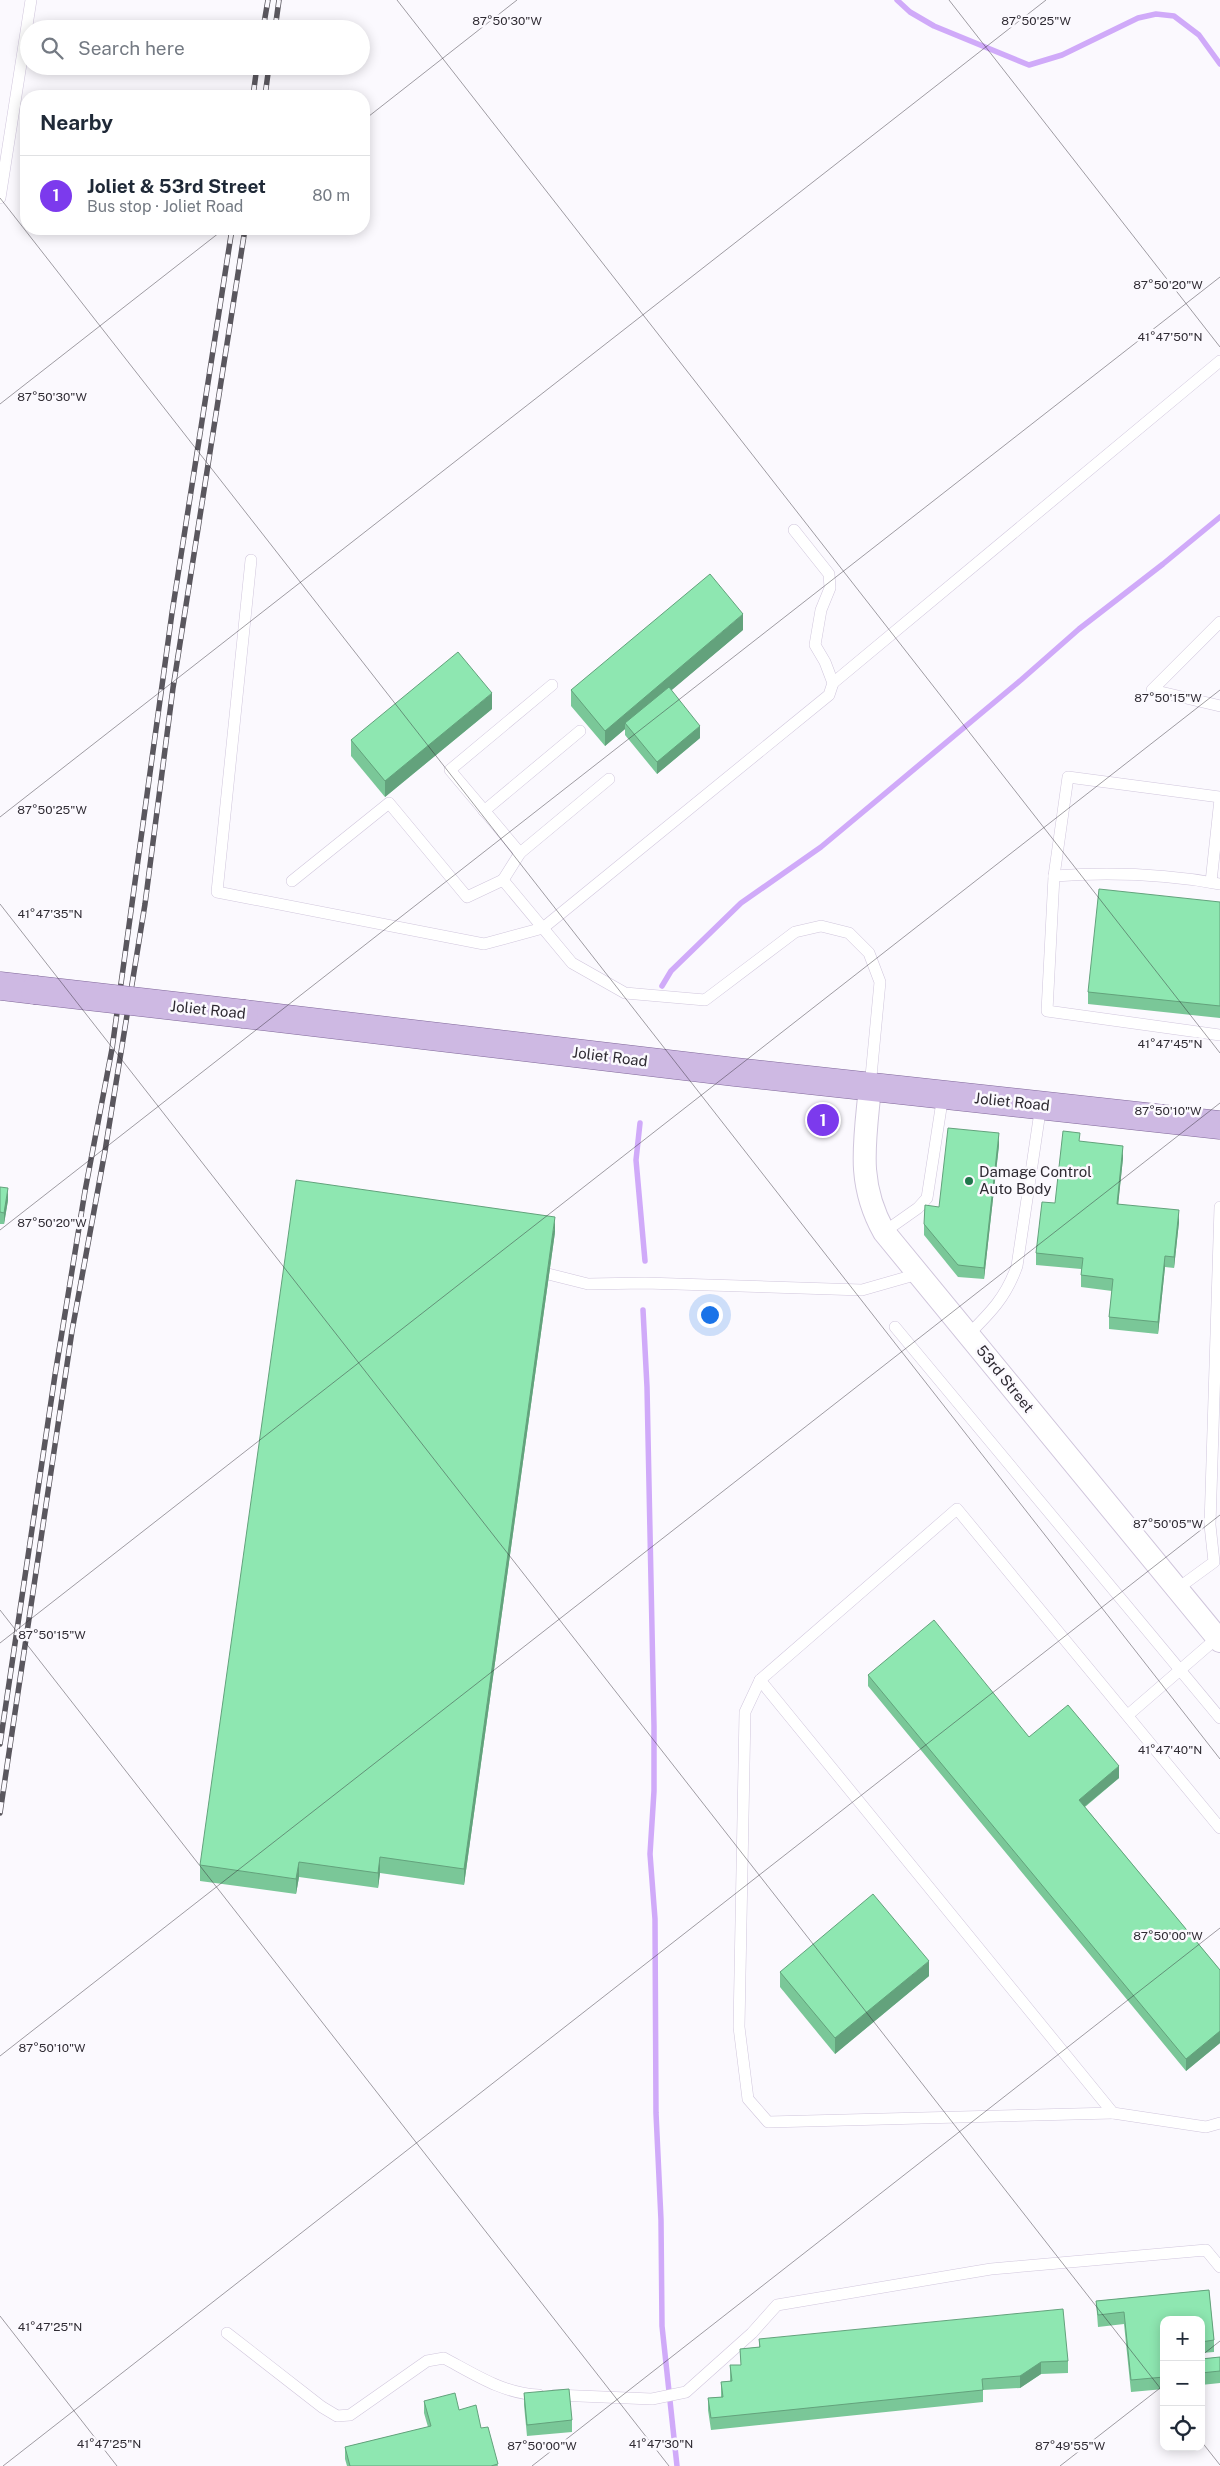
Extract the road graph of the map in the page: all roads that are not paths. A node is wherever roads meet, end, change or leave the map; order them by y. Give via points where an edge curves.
1 (31, 0) edge
2 (28, 20) edge
3 (20, 70) edge
4 (0, 198) edge
5 (1220, 361) edge
6 (794, 530) dead end
7 (251, 560) dead end
8 (1220, 622) edge
9 (833, 683) junction
10 (552, 685) dead end
11 (1220, 706) edge
12 (580, 731) dead end
13 (609, 779) dead end
14 (1220, 798) edge
15 (484, 811) junction
16 (520, 853) junction
17 (1054, 876) junction
18 (504, 880) junction
19 (292, 881) dead end
20 (1216, 883) edge
21 (543, 928) junction
22 (0, 986) edge
23 (1220, 1035) edge
24 (870, 1087) junction
25 (943, 1095) junction
26 (1041, 1105) junction
27 (1220, 1125) edge
28 (1220, 1207) edge
29 (884, 1232) junction
30 (536, 1271) edge
31 (918, 1274) junction
32 (895, 1326) dead end
33 (968, 1335) junction
34 (1177, 1589) junction
35 (1219, 1640) edge
36 (1180, 1670) junction
37 (760, 1680) junction
38 (1128, 1715) junction
39 (1220, 1718) edge
40 (1220, 1828) edge
41 (1113, 2113) junction
42 (1220, 2123) edge
43 (1220, 2267) edge
44 (228, 2333) dead end

1 - 2 lane
3 - 4 lane
5 - 9 lane
6 - 9 lane via 829,574 830,588 821,610 815,645
7 - 21 lane via 217,892 484,944
8 - 11 lane via 1152,690
9 - 21 lane via 829,695
10 - 15 lane via 450,770
12 - 15 lane
13 - 16 lane
14 - 17 lane via 1068,777
14 - 20 lane
15 - 16 lane
16 - 18 lane
17 - 20 lane via 1102,872
17 - 23 lane via 1047,1011
18 - 19 lane via 467,897 389,803
18 - 21 lane
21 - 24 lane via 572,964 625,993 705,1000 795,932 821,926 850,933 868,953 880,982
22 - 24 main road, Joliet Road, bridge
24 - 25 main road, Joliet Road
24 - 29 street, 53rd Street via 863,1168 874,1214
25 - 26 main road, Joliet Road
25 - 29 lane via 927,1198
26 - 27 main road, Joliet Road
26 - 33 lane via 1017,1266 998,1304
28 - 34 lane via 1210,1525 1214,1562
29 - 31 street, 53rd Street
30 - 31 lane via 588,1284 862,1290
31 - 33 street, 53rd Street
32 - 36 lane
33 - 34 street, 53rd Street
34 - 35 street, 53rd Street
35 - 36 lane
36 - 38 lane
36 - 39 lane
37 - 38 lane via 957,1509
37 - 41 lane
37 - 41 lane via 745,1712 740,2027 748,2099 768,2122
38 - 40 lane
41 - 42 lane via 1206,2127
43 - 44 lane via 1206,2250 1166,2253 991,2269 777,2304 752,2333 686,2392 652,2400 524,2394 495,2385 444,2358 427,2361 350,2414 337,2416 322,2408

